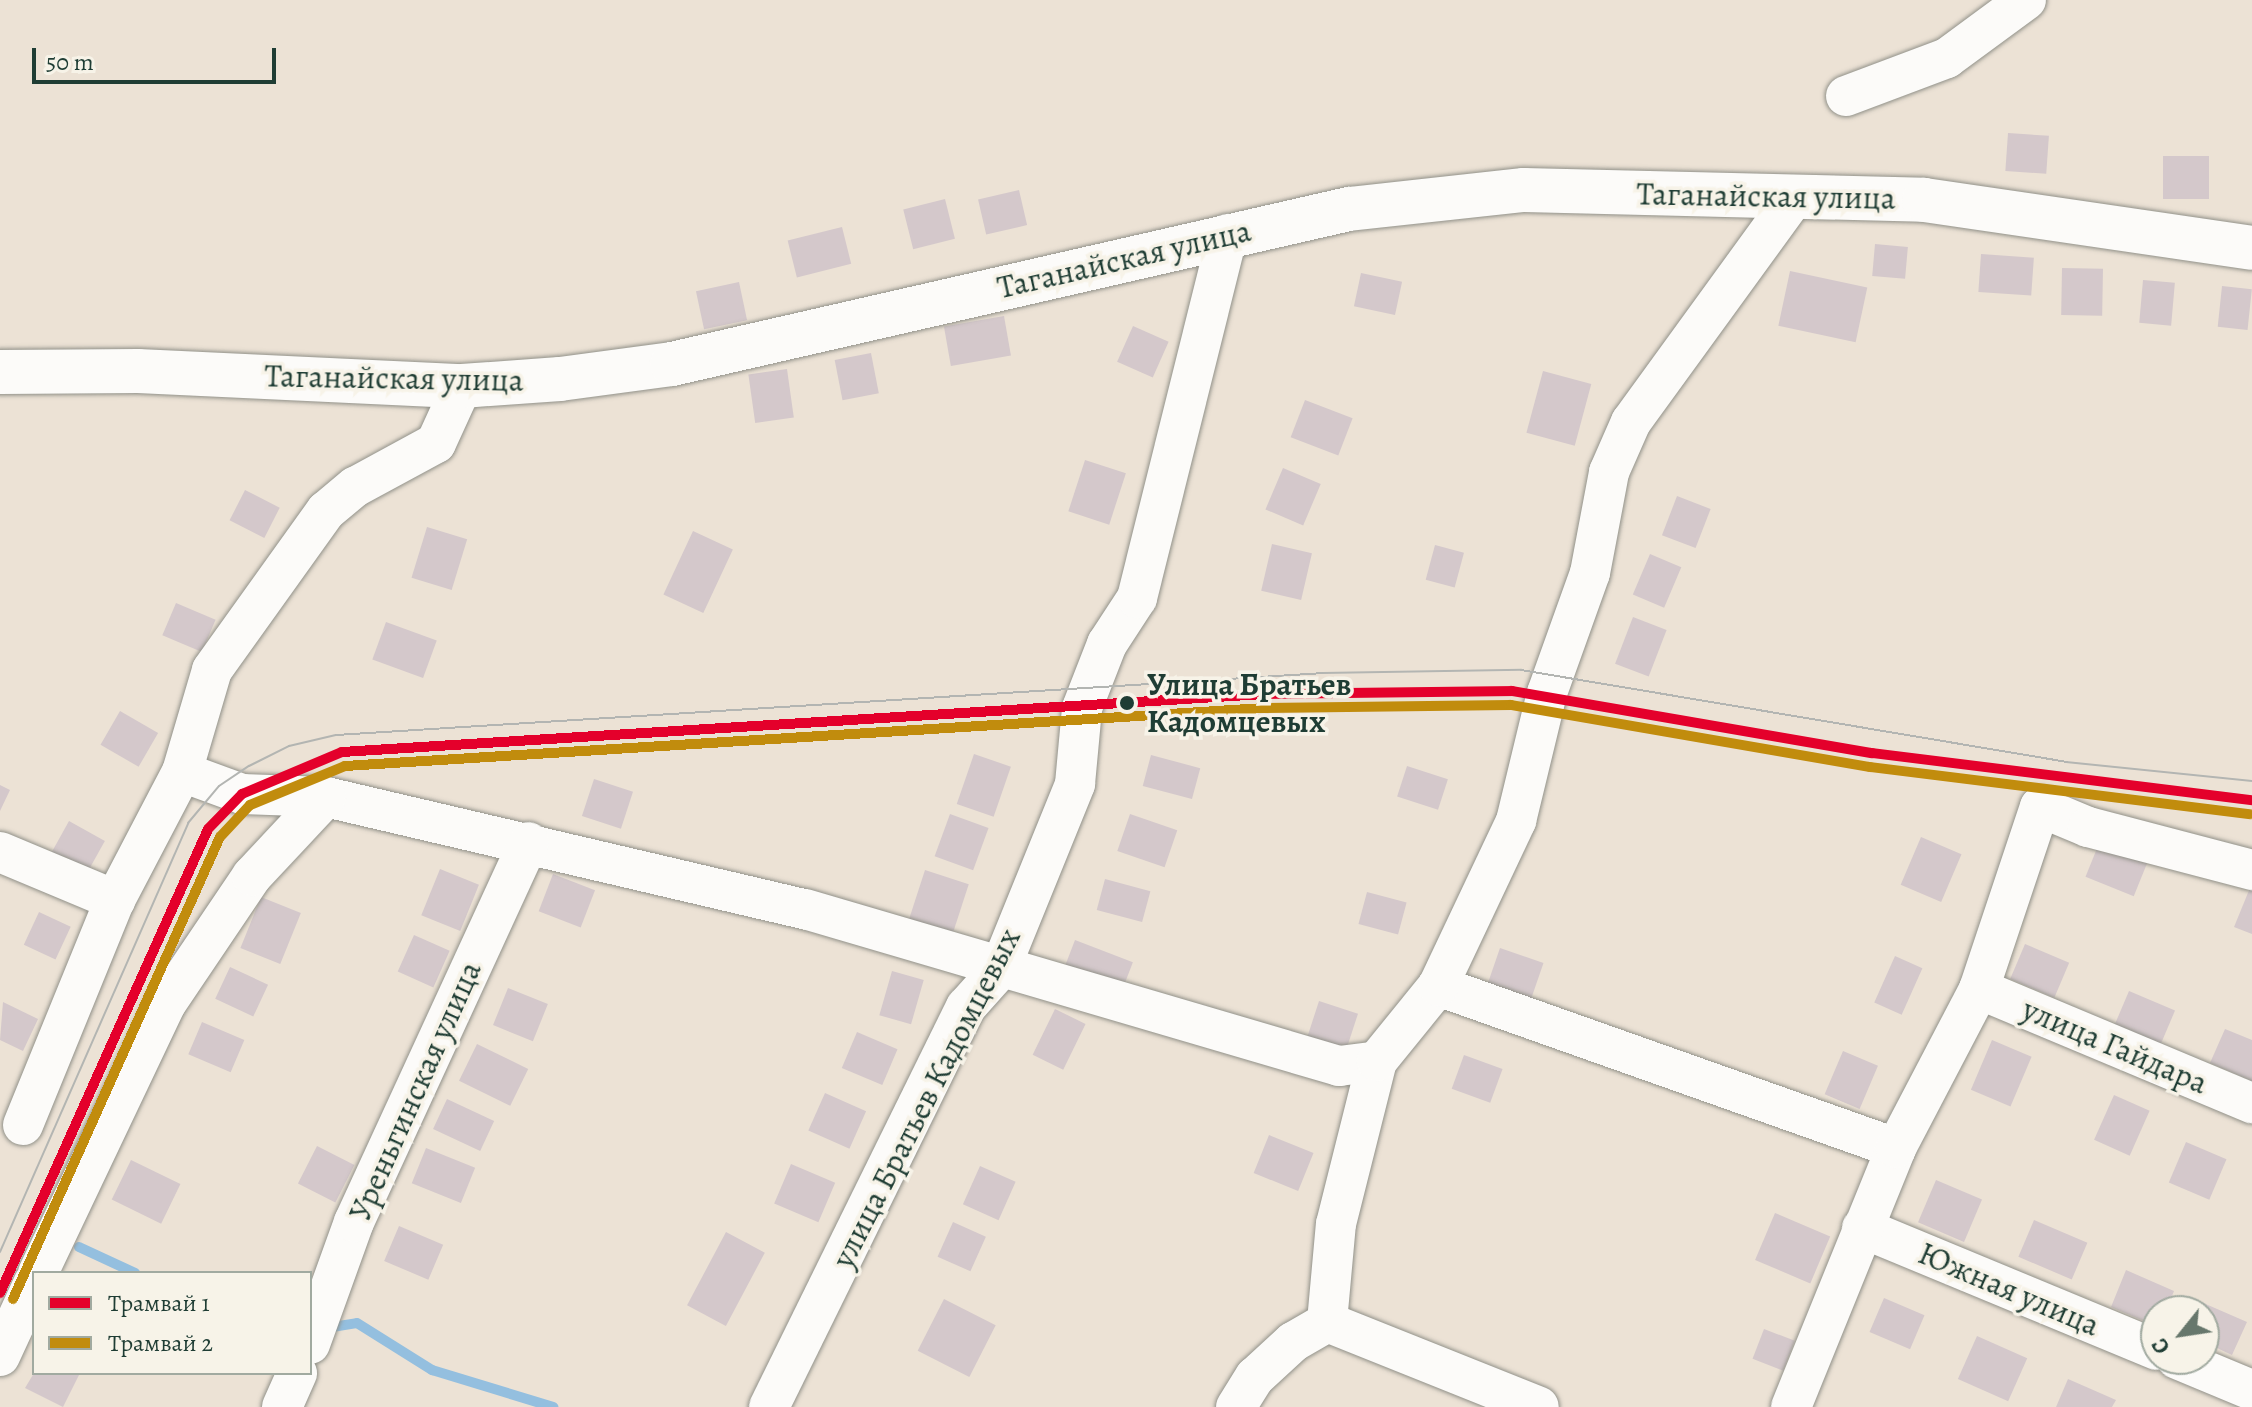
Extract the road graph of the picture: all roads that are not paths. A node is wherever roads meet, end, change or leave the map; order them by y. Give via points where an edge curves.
1 (2026, 0) edge
2 (1846, 96) dead end
3 (1795, 196) junction
4 (1228, 234) junction
5 (2252, 248) edge
6 (0, 372) edge
7 (462, 386) junction
8 (182, 772) junction
9 (326, 797) junction
10 (529, 842) junction
11 (0, 852) edge
12 (2252, 870) edge
13 (115, 900) junction
14 (1000, 969) junction
15 (1438, 986) junction
16 (1979, 989) junction
17 (1377, 1061) junction
18 (2252, 1103) edge
19 (23, 1125) dead end
20 (1896, 1148) junction
21 (1862, 1228) junction
22 (39, 1271) edge
23 (32, 1286) edge
24 (1327, 1322) junction
25 (312, 1338) edge
26 (2140, 1343) edge
27 (0, 1356) edge
28 (296, 1375) edge
29 (2216, 1375) edge
30 (2252, 1390) edge
31 (282, 1407) edge
32 (769, 1407) edge
33 (1236, 1407) edge
34 (1539, 1407) edge
35 (1791, 1407) edge

1 - 2 street via 1947,58
3 - 4 main road, Таганайская улица via 1524,190 1349,209
3 - 5 main road, Таганайская улица via 1924,200
3 - 15 street via 1631,422 1609,472 1590,573 1547,693 1516,821
4 - 7 main road, Таганайская улица via 672,364
4 - 14 street, улица Братьев Кадомцевых via 1137,598 1107,644 1082,708 1075,784 1050,835
6 - 7 main road, Таганайская улица via 138,371
7 - 8 street via 436,443 355,487 318,522 212,670
8 - 9 street via 242,794
8 - 13 street
9 - 10 street
9 - 22 street via 252,876 165,1005
10 - 14 street via 805,909
10 - 25 street, Уреньгинская улица via 354,1222
11 - 13 street
12 - 16 street via 2088,827 2040,807
13 - 19 street
14 - 17 street via 1339,1066
14 - 32 street, улица Братьев Кадомцевых via 966,1007
15 - 17 street
15 - 20 street
16 - 18 street, улица Гайдара
16 - 20 street
17 - 24 street via 1336,1224
20 - 21 street
21 - 26 street, Южная улица
21 - 35 street
23 - 27 street
24 - 33 street via 1274,1359
24 - 34 street
28 - 31 street
29 - 30 street

